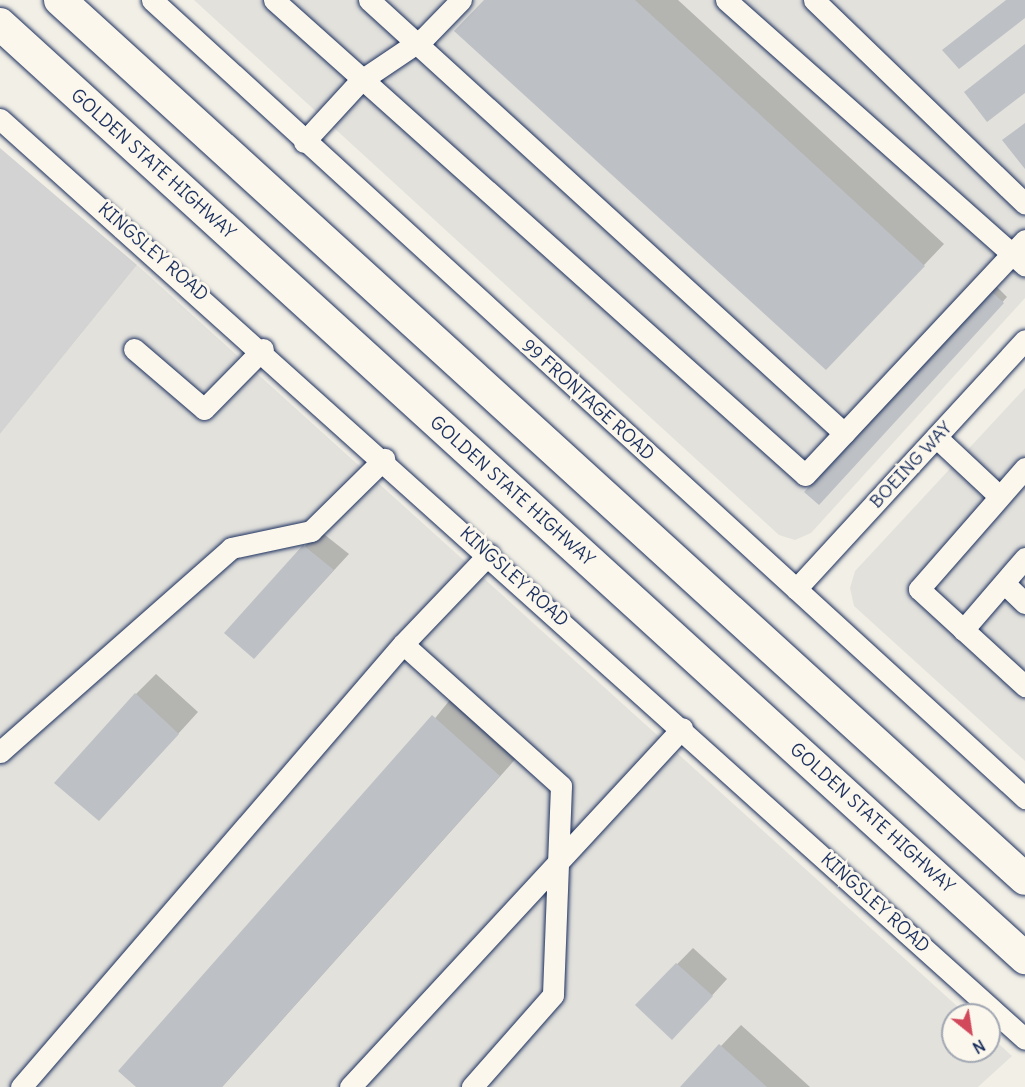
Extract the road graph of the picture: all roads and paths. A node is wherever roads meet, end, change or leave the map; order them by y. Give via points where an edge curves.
1 (60, 0) edge
2 (152, 0) edge
3 (369, 0) edge
4 (461, 0) edge
5 (726, 0) edge
6 (814, 0) edge
7 (284, 3) edge
8 (4, 31) edge
9 (414, 41) junction
10 (360, 81) junction
11 (0, 119) edge
12 (304, 142) junction
13 (1025, 204) edge
14 (1021, 253) edge
15 (1025, 340) edge
16 (134, 349) dead end
17 (262, 349) junction
18 (844, 432) junction
19 (936, 437) junction
20 (384, 459) junction
21 (1025, 468) edge
22 (999, 496) junction
23 (489, 554) junction
24 (1025, 558) edge
25 (1004, 583) junction
26 (796, 589) junction
27 (1025, 603) edge
28 (963, 630) junction
29 (403, 644) junction
30 (1025, 686) edge
31 (682, 728) junction
32 (0, 752) edge
33 (1025, 798) edge
34 (557, 866) junction
35 (1025, 879) edge
36 (1025, 958) edge
37 (1025, 1039) edge
38 (21, 1087) edge
39 (350, 1087) edge
40 (472, 1087) edge

1 - 35 highway
2 - 12 street, 99 FRONTAGE ROAD
3 - 9 street
4 - 9 street via 424,38
5 - 14 street
6 - 13 street
7 - 10 street
8 - 36 highway, GOLDEN STATE HIGHWAY
9 - 10 street
9 - 18 street
10 - 12 street
10 - 18 street via 805,475
11 - 17 street, KINGSLEY ROAD
12 - 26 street, 99 FRONTAGE ROAD
14 - 18 street
15 - 19 street, BOEING WAY
16 - 17 street via 204,409
17 - 20 street, KINGSLEY ROAD
19 - 22 street
19 - 26 street, BOEING WAY
20 - 23 street, KINGSLEY ROAD
20 - 32 street via 310,531 231,548
21 - 22 street
22 - 28 street via 919,589
23 - 29 street
23 - 31 street, KINGSLEY ROAD
24 - 25 street
25 - 27 street
25 - 28 street
26 - 33 street, 99 FRONTAGE ROAD
28 - 30 street
29 - 34 street via 561,786
29 - 38 street
31 - 34 street
31 - 37 street, KINGSLEY ROAD
34 - 39 street
34 - 40 street via 553,995

